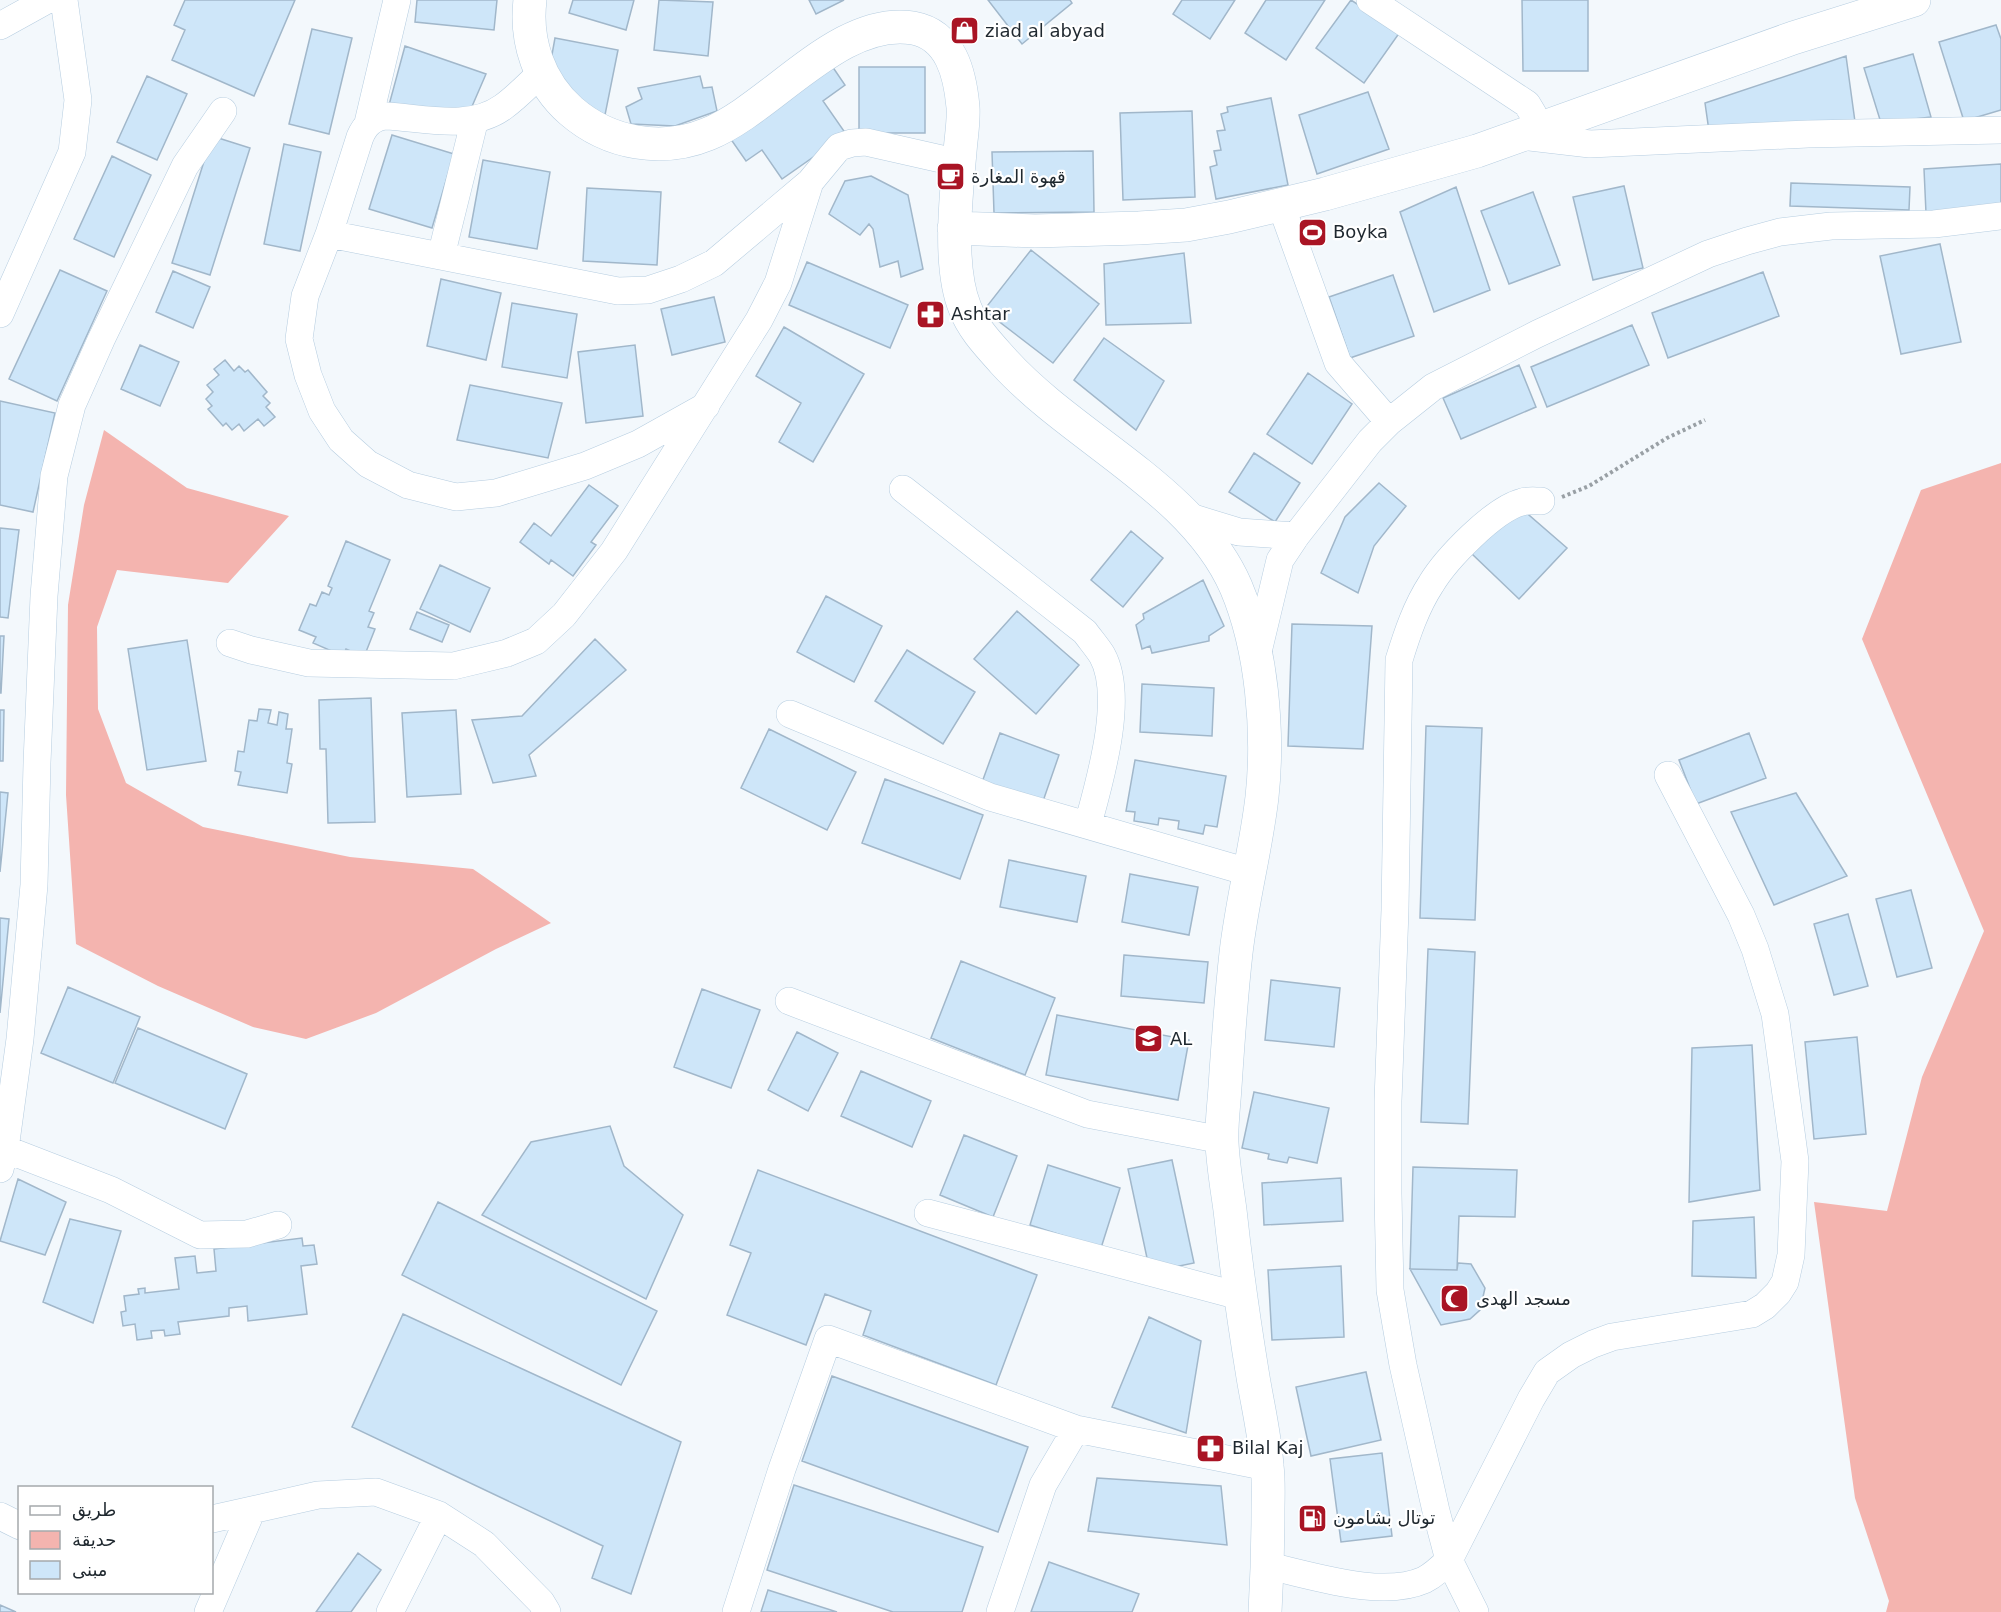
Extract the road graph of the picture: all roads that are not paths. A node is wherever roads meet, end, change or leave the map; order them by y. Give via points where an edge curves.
1 (47, 0) edge
2 (64, 0) edge
3 (397, 0) edge
4 (530, 0) edge
5 (1370, 0) edge
6 (1914, 0) edge
7 (0, 26) edge
8 (541, 72) junction
9 (223, 111) dead end
10 (475, 119) junction
11 (368, 123) junction
12 (2001, 130) edge
13 (1528, 133) junction
14 (959, 163) junction
15 (810, 182) junction
16 (1281, 205) junction
17 (2001, 216) edge
18 (954, 228) junction
19 (329, 234) junction
20 (441, 256) junction
21 (0, 314) edge
22 (706, 406) junction
23 (1389, 422) junction
24 (903, 489) dead end
25 (1541, 501) road end
26 (1187, 516) junction
27 (1296, 536) junction
28 (230, 644) dead end
29 (1257, 656) junction
30 (790, 714) dead end
31 (1668, 775) dead end
32 (1088, 824) junction
33 (1248, 872) junction
34 (789, 1001) dead end
35 (1222, 1140) junction
36 (3, 1159) edge
37 (928, 1213) dead end
38 (278, 1225) dead end
39 (1239, 1296) junction
40 (1076, 1429) junction
41 (1268, 1467) junction
42 (252, 1510) junction
43 (439, 1515) junction
44 (0, 1516) edge
45 (213, 1519) edge
46 (18, 1525) edge
47 (1449, 1560) junction
48 (1268, 1566) junction
49 (208, 1612) edge
50 (390, 1612) edge
51 (547, 1612) edge
52 (736, 1612) edge
53 (1000, 1612) edge
54 (1265, 1612) edge
55 (1475, 1612) edge

1 - 7 street
2 - 21 street via 78,100 72,152
3 - 11 street
4 - 8 main road via 532,46
5 - 13 street via 1527,104 1533,114
6 - 13 main road via 1793,38
8 - 10 street via 503,108
8 - 14 main road via 554,93 591,125 623,140 666,144 687,141 727,125 820,57 856,38 903,26 925,30 939,40 956,67 963,113
9 - 36 street via 185,166 101,340 72,405 54,476 44,608 34,885 26,984
10 - 11 street via 386,116
10 - 20 street
11 - 19 street
12 - 13 street via 1590,144
13 - 16 main road via 1477,151
14 - 15 street via 852,142 840,147
14 - 18 main road
15 - 20 street via 714,263 648,290 618,291
15 - 22 street via 778,283
16 - 18 main road via 1186,225 1035,231
16 - 23 street via 1338,363
17 - 23 street via 1934,224 1821,227 1780,232 1737,244 1488,358 1433,387
18 - 26 main road via 964,306 980,335 1016,376
19 - 20 street
19 - 22 street via 305,296 299,339 308,375 322,411 340,440 369,465 408,485 456,497 496,494 585,466 638,444
22 - 28 street via 614,551 564,615 536,641 507,653 453,666 309,663
23 - 27 street
24 - 32 street via 1085,632 1102,655 1112,702 1100,782
25 - 47 street via 1521,502 1502,511 1453,555 1431,584 1399,660 1388,1101 1390,1290 1403,1365
26 - 27 street via 1239,532
26 - 29 main road via 1235,585
27 - 29 street via 1280,561
29 - 33 main road via 1265,742 1262,799
30 - 32 street via 990,797
31 - 47 street via 1741,915 1775,1014 1795,1161 1791,1256 1785,1282 1765,1306 1752,1314 1612,1337 1571,1355 1547,1372
32 - 33 street
33 - 35 main road via 1228,1033
34 - 35 street via 1087,1114
35 - 39 main road
36 - 38 street via 111,1190 200,1235 247,1234
37 - 39 street
39 - 41 main road
40 - 41 street
40 - 52 street via 828,1339
40 - 53 street via 1043,1485
41 - 48 main road
42 - 43 street via 318,1495 376,1492
42 - 45 street
42 - 49 street
43 - 50 street
43 - 51 street via 484,1544
44 - 46 street
47 - 48 street via 1423,1580 1387,1587
47 - 55 street
48 - 54 main road

